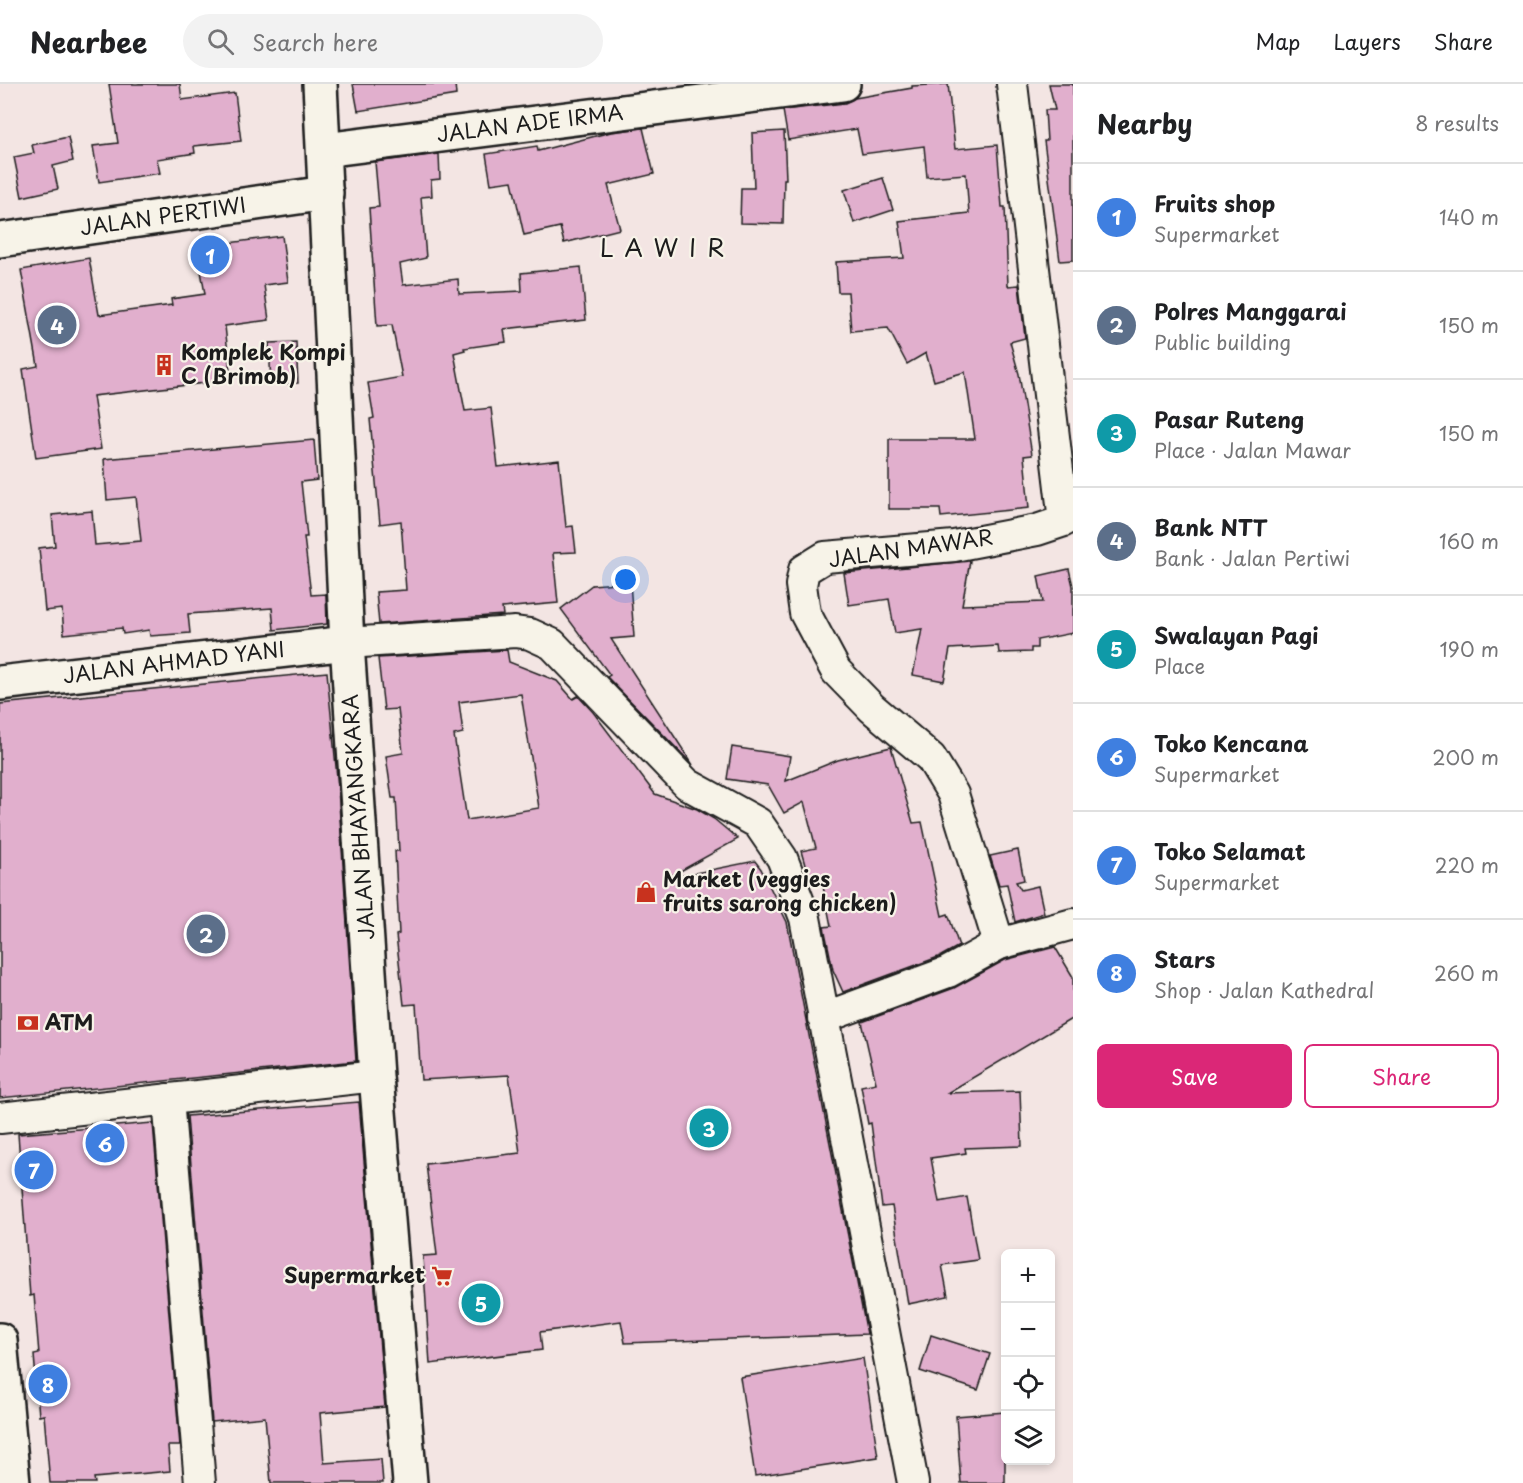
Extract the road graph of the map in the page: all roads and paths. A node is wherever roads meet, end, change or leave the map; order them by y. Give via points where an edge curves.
1 (320, 84) edge
2 (843, 84) edge
3 (1012, 84) edge
4 (324, 150) junction
5 (326, 193) junction
6 (0, 240) edge
7 (1069, 520) edge
8 (347, 643) junction
9 (0, 683) edge
10 (1073, 924) edge
11 (999, 944) junction
12 (823, 1018) junction
13 (376, 1076) junction
14 (168, 1099) junction
15 (0, 1118) edge
16 (0, 1340) edge
17 (909, 1482) edge
18 (13, 1483) edge
19 (200, 1483) edge
20 (410, 1483) edge

1 - 4 main road, JALAN BHAYANGKARA
2 - 4 main road, JALAN ADE IRMA
3 - 7 street, JALAN MAWAR
4 - 5 main road, JALAN BHAYANGKARA
5 - 6 main road, JALAN PERTIWI
5 - 8 main road, JALAN BHAYANGKARA
7 - 11 street, JALAN MAWAR via 954,546 825,557 804,570 801,578 805,613 836,671 931,758 953,794
8 - 9 main road, JALAN AHMAD YANI
8 - 12 street via 515,632 552,644 687,784 758,823 782,858 805,918
8 - 13 main road, JALAN BHAYANGKARA
10 - 11 street
11 - 12 street via 948,972
12 - 17 street
13 - 14 street
13 - 20 main road, JALAN BHAYANGKARA
14 - 15 street
14 - 19 street
16 - 18 main road

